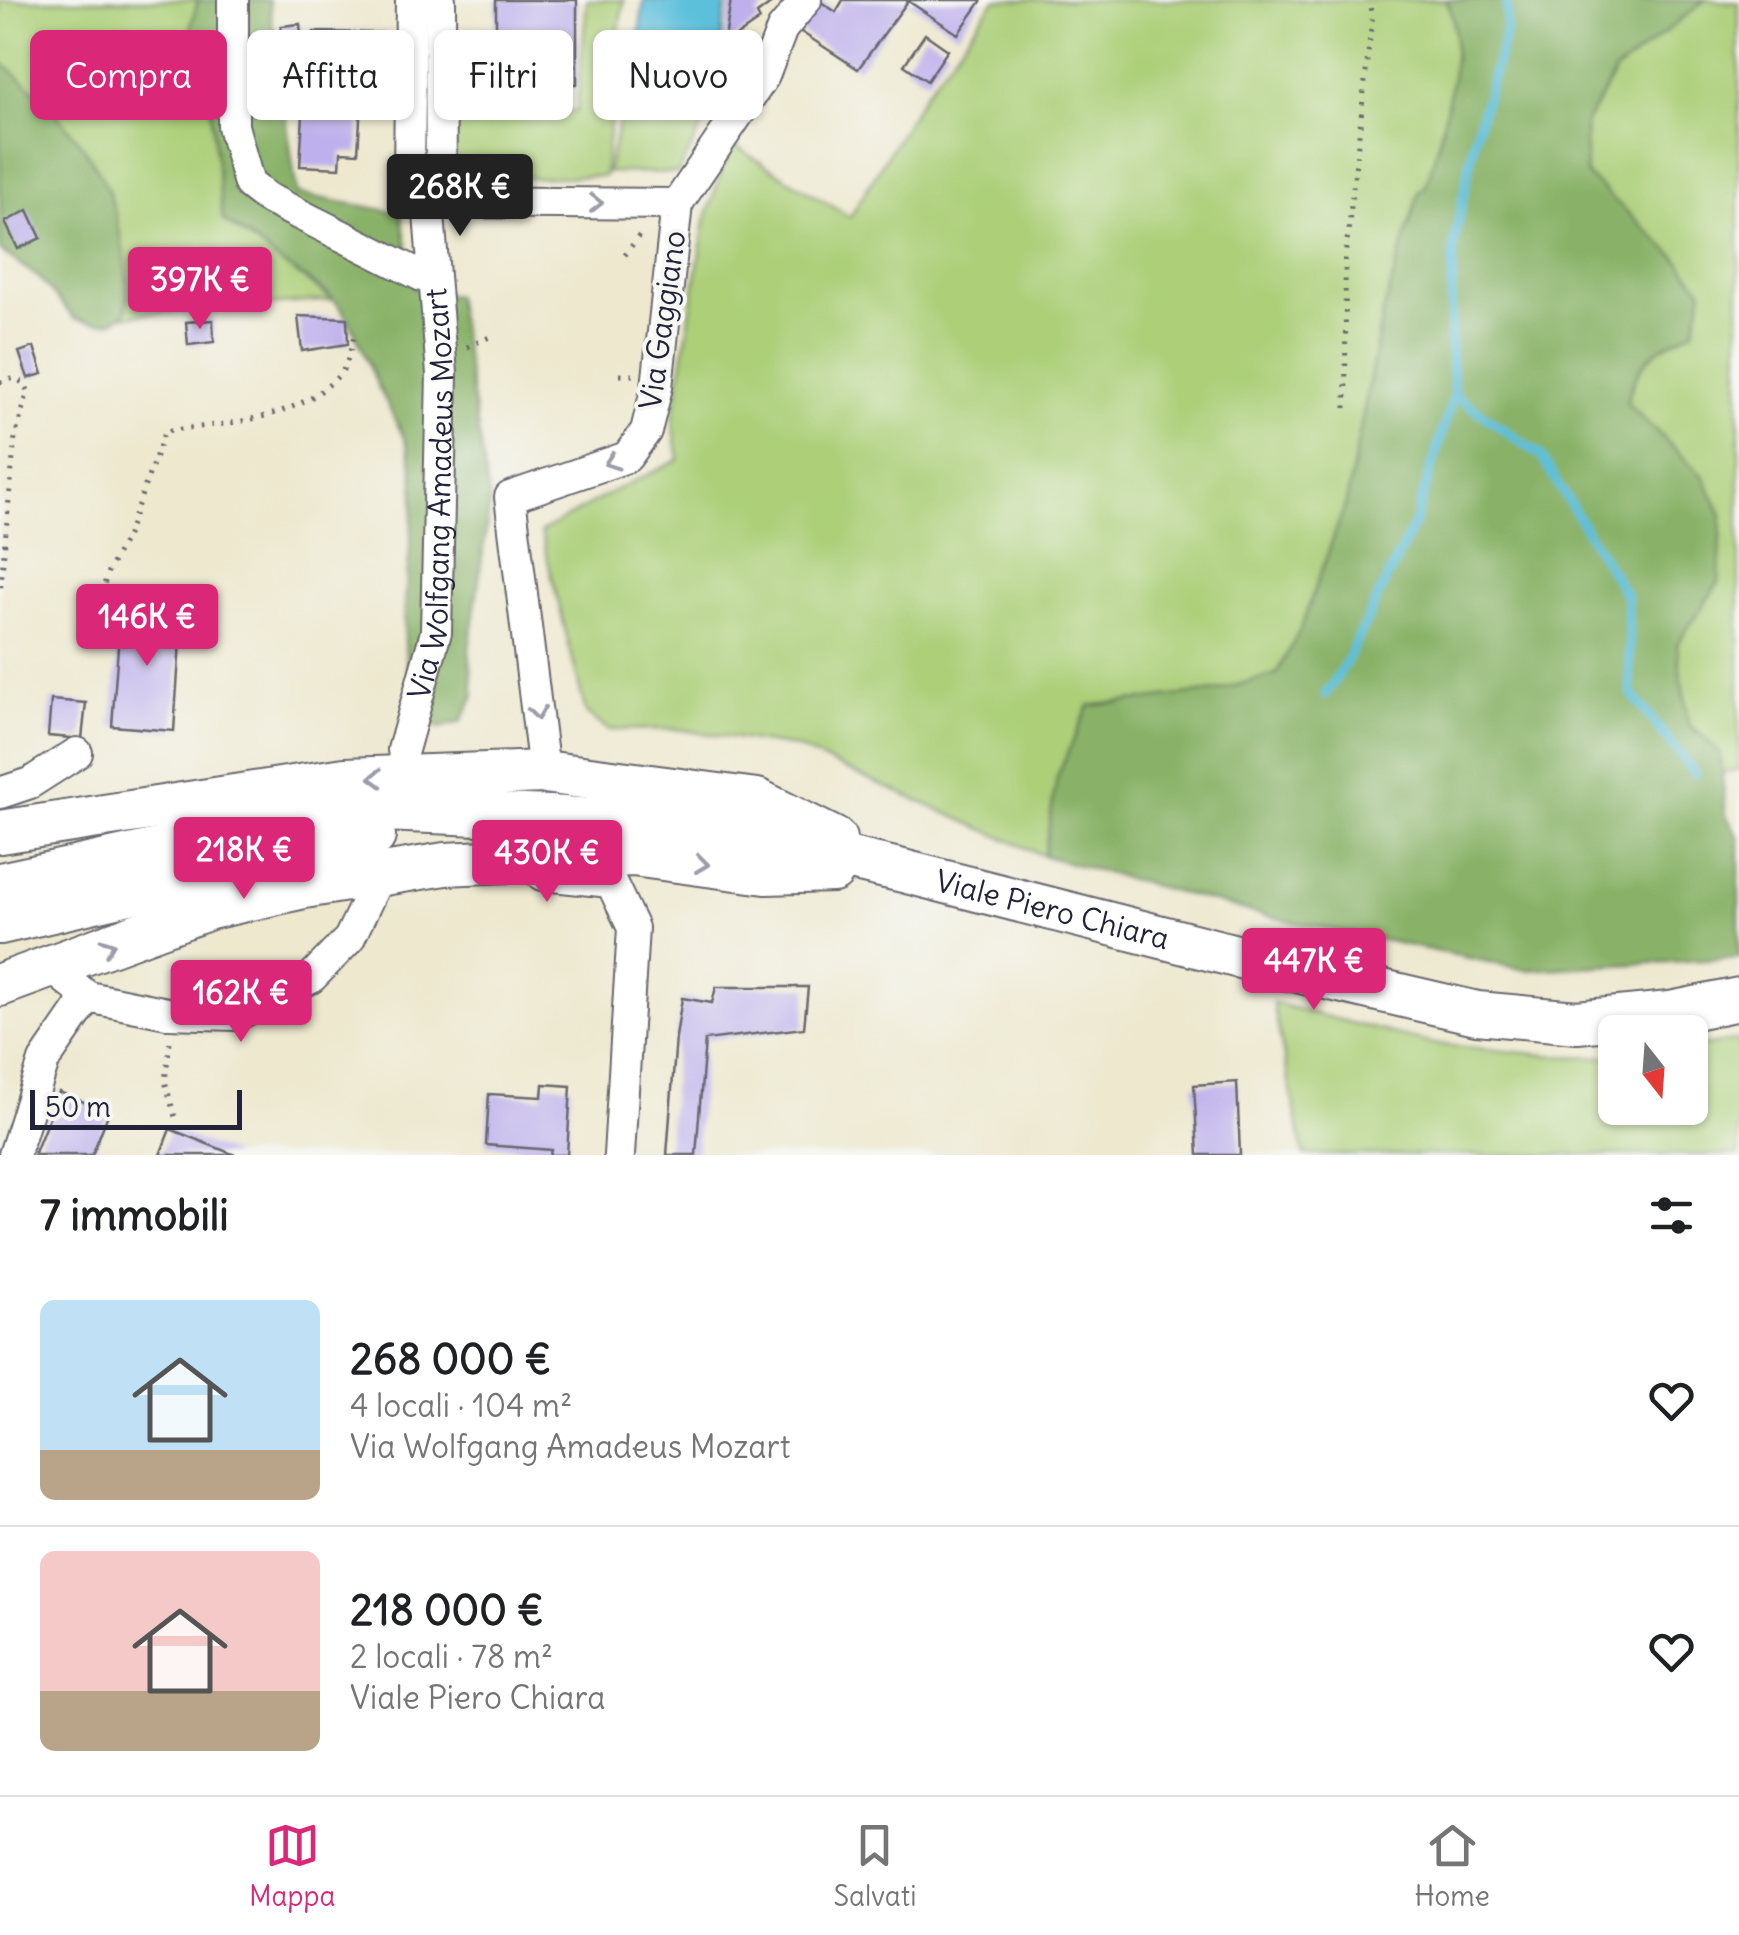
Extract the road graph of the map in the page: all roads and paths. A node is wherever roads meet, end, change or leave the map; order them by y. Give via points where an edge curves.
1 (233, 0) edge
2 (411, 0) edge
3 (440, 0) edge
4 (806, 0) edge
5 (1369, 0) edge
6 (428, 202) junction
7 (677, 204) junction
8 (643, 230) dead end
9 (624, 255) dead end
10 (432, 278) junction
11 (354, 338) dead end
12 (0, 382) edge
13 (1346, 408) dead end
14 (0, 594) edge
15 (102, 635) dead end
16 (403, 750) dead end
17 (77, 753) dead end
18 (544, 772) junction
19 (0, 793) edge
20 (474, 816) junction
21 (0, 832) edge
22 (445, 864) junction
23 (899, 870) junction
24 (0, 884) edge
25 (373, 889) dead end
26 (0, 924) edge
27 (22, 978) edge
28 (88, 997) junction
29 (1739, 999) edge
30 (181, 1013) junction
31 (175, 1117) dead end
32 (14, 1155) edge
33 (619, 1155) edge

1 - 10 street via 233,126 250,184 266,198
2 - 6 street via 409,174
3 - 6 street, Via Wolfgang Amadeus Mozart via 441,187
4 - 7 street via 782,29 764,76
5 - 13 path via 1345,259
6 -> 7 street, Via Gaggiano
6 - 10 street, Via Wolfgang Amadeus Mozart
7 -> 18 street, Via Gaggiano via 646,431 627,457 510,497
8 - 9 path
10 - 16 street, Via Wolfgang Amadeus Mozart via 442,374 436,632
11 - 15 path via 342,372 299,404 263,418 165,431 98,604
12 - 14 path via 15,378 28,391 15,436
17 - 19 street
18 -> 21 street, Viale Piero Chiara via 345,779
18 - 23 street, Viale Piero Chiara via 757,800
20 - 23 street, Viale Piero Chiara via 720,829
20 - 24 street, Viale Piero Chiara via 383,810 302,819
20 - 26 street, Viale Piero Chiara
22 -> 23 street, Viale Piero Chiara via 633,855 766,872
27 -> 22 street, Viale Piero Chiara via 210,908
22 - 33 street via 611,882 633,928
23 - 29 street, Viale Piero Chiara via 1477,1013 1577,1022
25 - 30 street via 349,939 312,978 237,1015
27 - 28 street
28 - 30 street
28 - 32 street via 44,1061
30 - 31 path via 164,1081

